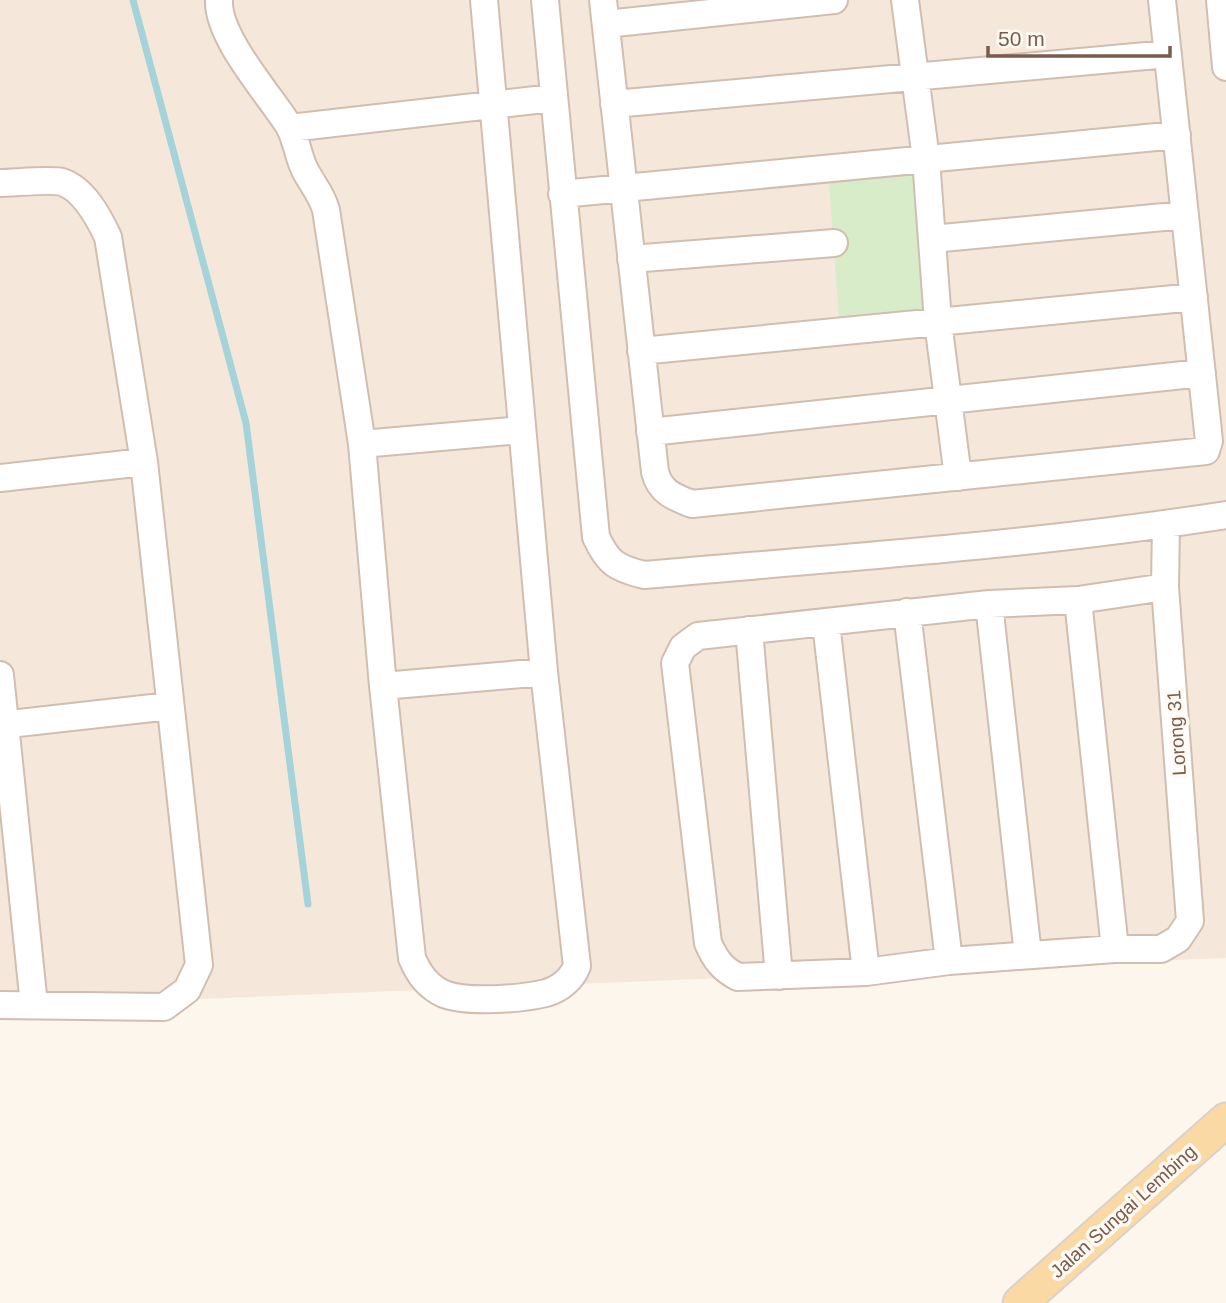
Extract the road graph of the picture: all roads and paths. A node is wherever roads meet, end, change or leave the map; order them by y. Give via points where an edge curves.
1 (219, 0) edge
2 (484, 0) edge
3 (545, 0) edge
4 (834, 0) edge
5 (905, 0) edge
6 (1162, 0) edge
7 (1220, 0) edge
8 (604, 12) edge
9 (1168, 54) junction
10 (1226, 67) edge
11 (914, 77) junction
12 (553, 98) junction
13 (614, 104) junction
14 (493, 106) junction
15 (290, 128) junction
16 (1177, 135) junction
17 (926, 159) junction
18 (0, 183) edge
19 (624, 188) junction
20 (562, 194) junction
21 (1185, 215) junction
22 (932, 239) junction
23 (834, 243) dead end
24 (631, 259) junction
25 (1194, 297) junction
26 (938, 322) junction
27 (641, 351) junction
28 (1202, 373) junction
29 (950, 400) junction
30 (521, 430) junction
31 (650, 432) junction
32 (362, 444) junction
33 (144, 462) junction
34 (958, 477) junction
35 (0, 478) edge
36 (1226, 515) edge
37 (1166, 524) junction
38 (1165, 587) junction
39 (1078, 600) junction
40 (989, 604) junction
41 (907, 612) junction
42 (826, 623) junction
43 (749, 630) junction
44 (544, 672) junction
45 (0, 675) edge
46 (383, 686) junction
47 (170, 706) junction
48 (2, 725) edge
49 (1115, 949) junction
50 (1028, 955) junction
51 (949, 961) junction
52 (866, 972) junction
53 (779, 976) junction
54 (0, 1005) edge
55 (34, 1005) junction
56 (1226, 1120) edge
57 (1020, 1303) edge

1 - 15 street via 219,15 231,40
2 - 14 street
3 - 12 street
4 - 8 street
5 - 11 street
6 - 9 street
7 - 10 street
8 - 13 street
9 - 11 street
9 - 16 street
11 - 13 street
11 - 17 street
12 - 14 street
12 - 20 street
13 - 19 street
14 - 15 street
14 - 30 street
15 - 32 street via 326,210
16 - 17 street
16 - 21 street
17 - 19 street
17 - 22 street
18 - 33 street via 62,182 97,213 108,237
19 - 20 street
19 - 24 street
20 - 37 street via 596,537 611,563 644,575
21 - 22 street
21 - 25 street
22 - 26 street
23 - 24 street
24 - 27 street
25 - 26 street
25 - 28 street
26 - 27 street
26 - 29 street
27 - 31 street
28 - 29 street
28 - 34 street via 1209,441 1206,451
29 - 31 street
29 - 34 street
30 - 32 street
30 - 44 street
31 - 34 street via 659,486 692,504
32 - 46 street
33 - 35 street
33 - 47 street
36 - 37 street
37 - 38 street, Lorong 31
38 - 39 street
38 - 49 street, Lorong 31 via 1190,920 1178,939 1161,949
39 - 40 street
39 - 49 street
40 - 41 street
40 - 50 street
41 - 42 street
41 - 51 street
42 - 43 street
42 - 52 street
43 - 53 street
43 - 53 street via 698,636 683,647 675,663 708,943 725,971 738,977
44 - 46 street
44 - 46 street via 577,966 565,983 547,992 520,996 481,999 444,994 418,971 412,958
45 - 48 street
47 - 48 street
47 - 55 street via 199,965 187,990 164,1007
48 - 55 street
49 - 50 street
50 - 51 street
51 - 52 street
52 - 53 street
54 - 55 street
56 - 57 main road, Jalan Sungai Lembing

